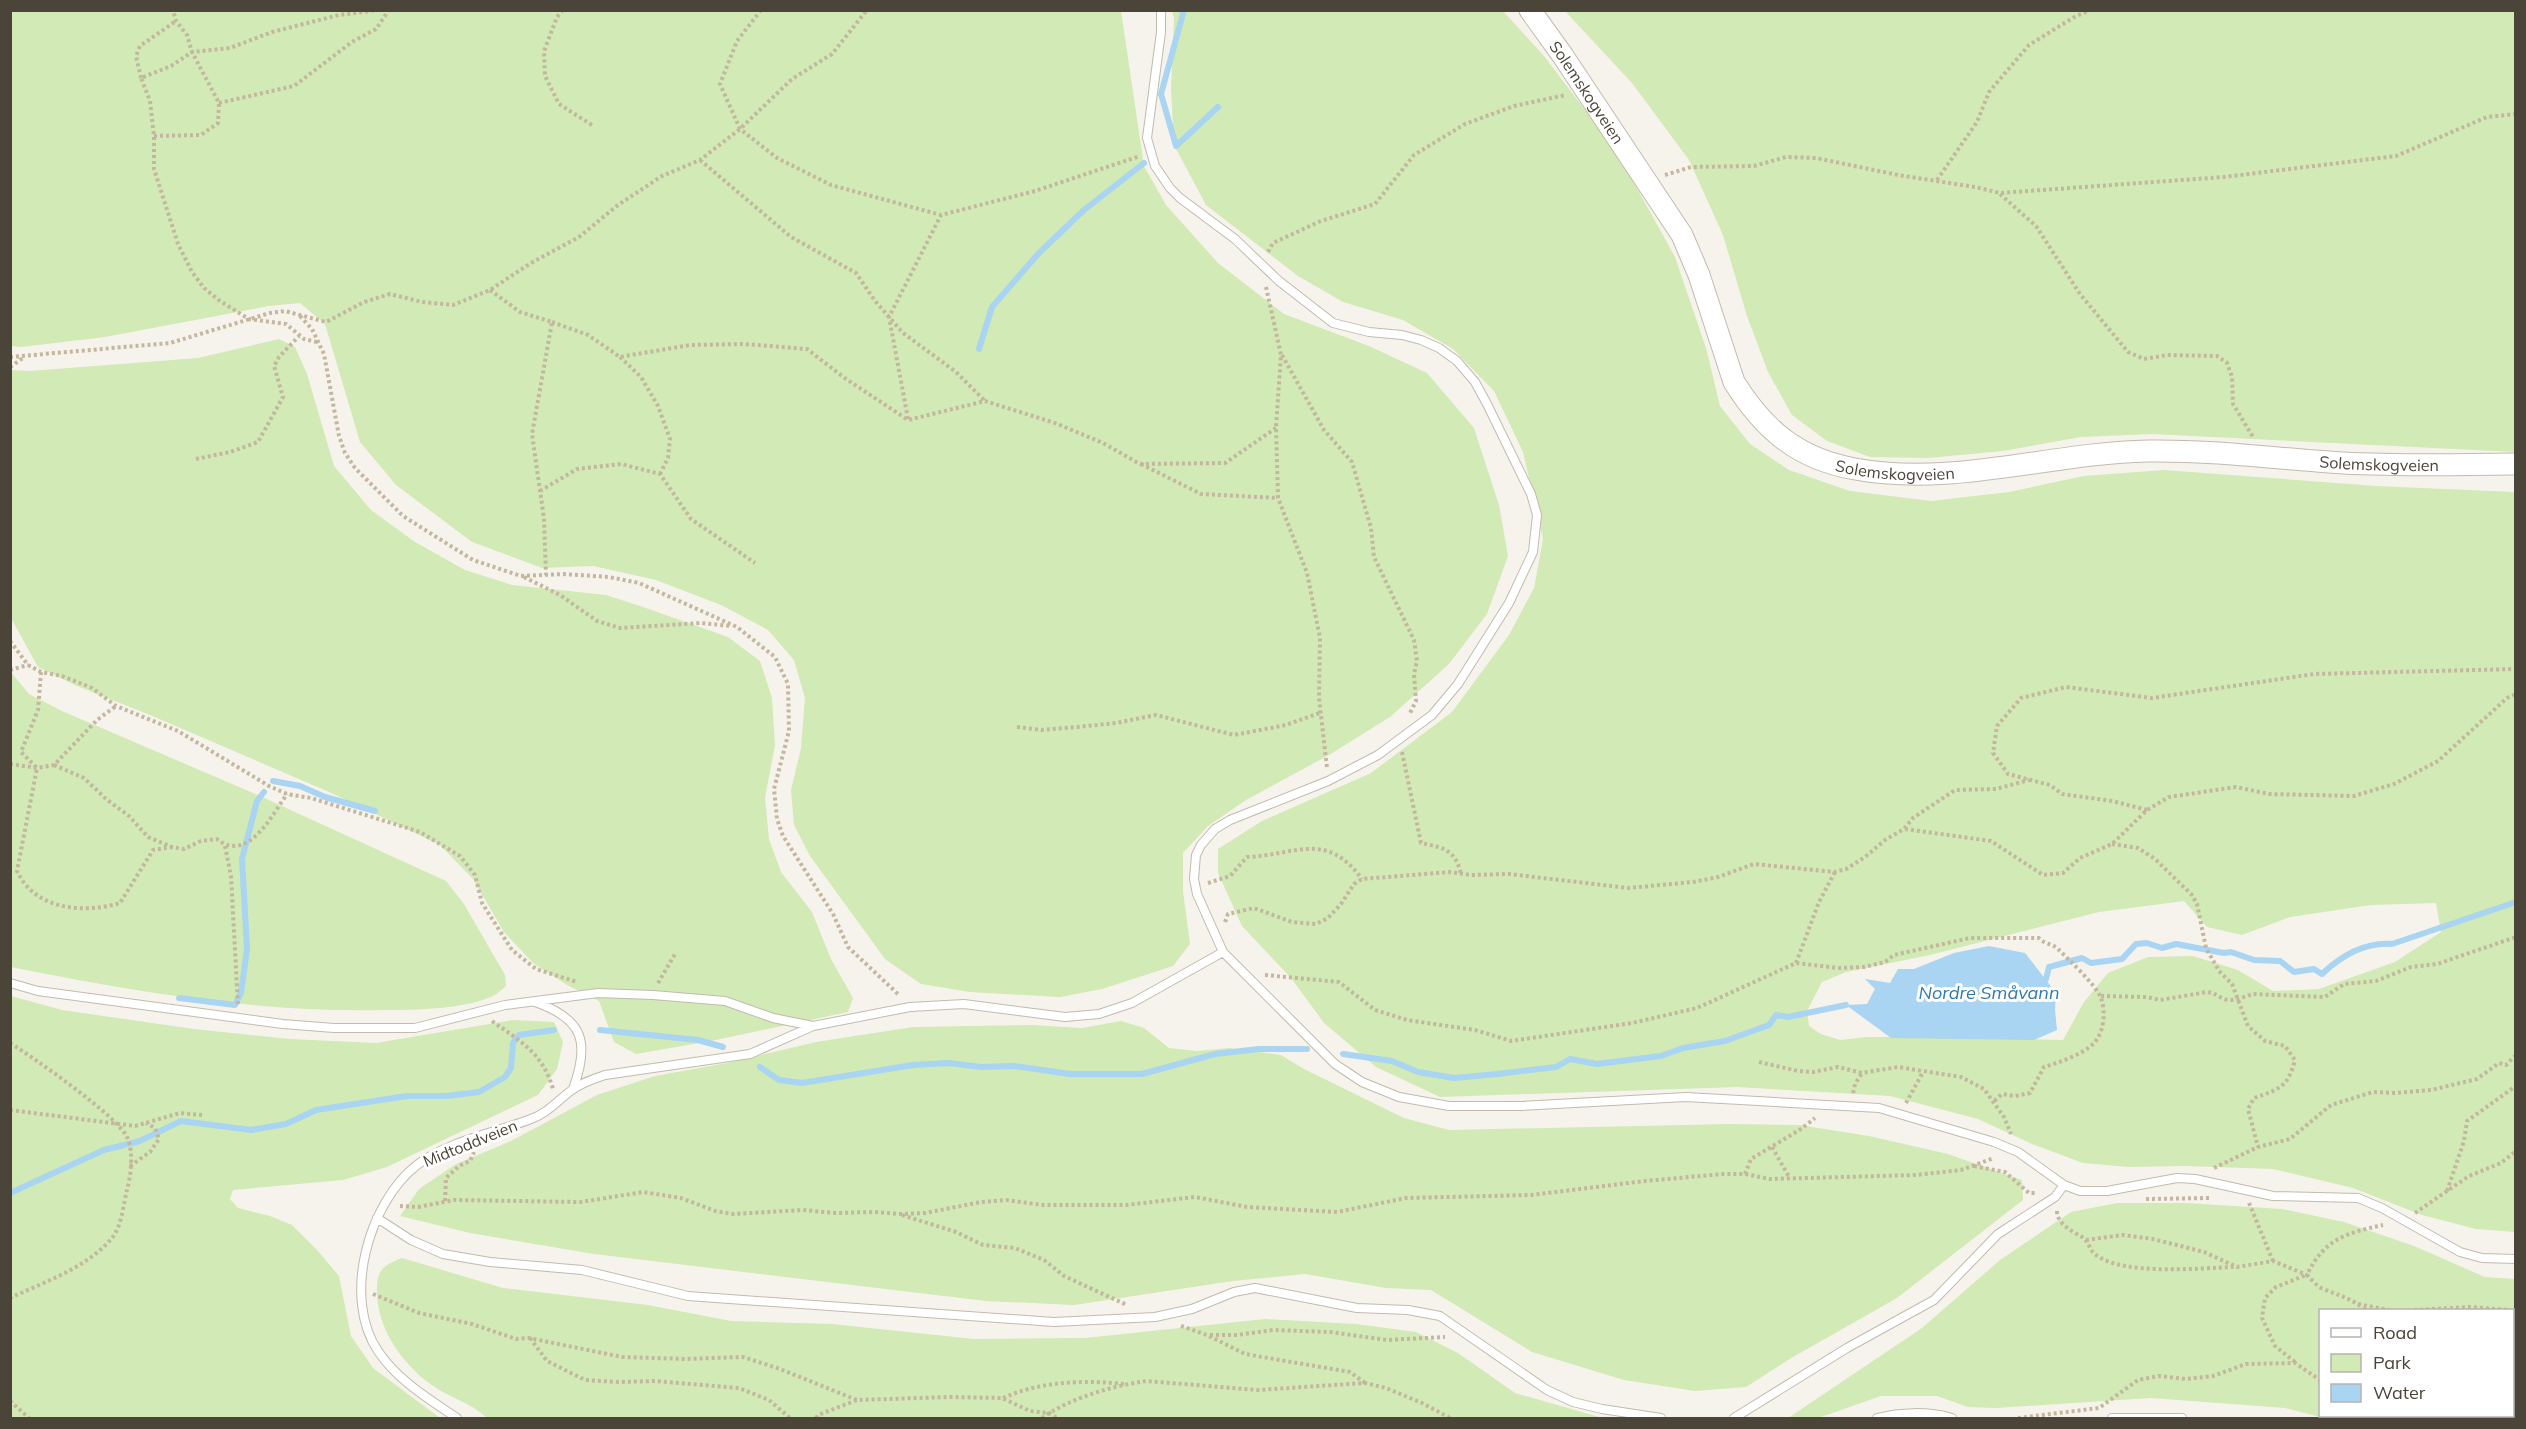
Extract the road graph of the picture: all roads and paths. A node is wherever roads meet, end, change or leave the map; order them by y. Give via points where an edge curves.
1 (172, 10) edge
2 (378, 10) edge
3 (390, 10) edge
4 (563, 10) edge
5 (761, 10) edge
6 (867, 10) edge
7 (1161, 10) edge
8 (1530, 10) edge
9 (2091, 10) edge
10 (176, 21) junction
11 (192, 52) junction
12 (141, 78) junction
13 (1586, 90) junction
14 (219, 103) junction
15 (2516, 114) edge
16 (592, 125) dead end
17 (740, 129) junction
18 (154, 136) junction
19 (1149, 152) junction
20 (700, 160) junction
21 (1937, 180) junction
22 (1649, 182) junction
23 (2000, 193) junction
24 (941, 215) junction
25 (1260, 263) junction
26 (490, 290) junction
27 (300, 316) junction
28 (889, 317) junction
29 (249, 319) junction
30 (552, 322) junction
31 (299, 336) junction
32 (318, 342) junction
33 (1281, 355) junction
34 (10, 357) edge
35 (24, 357) junction
36 (620, 357) junction
37 (10, 367) edge
38 (986, 401) junction
39 (908, 420) junction
40 (1276, 427) junction
41 (2267, 457) junction
42 (196, 459) dead end
43 (1140, 464) junction
44 (2516, 464) edge
45 (660, 474) junction
46 (540, 491) junction
47 (1278, 498) junction
48 (755, 563) dead end
49 (546, 575) junction
50 (522, 576) junction
51 (737, 627) junction
52 (10, 640) edge
53 (28, 665) junction
54 (2516, 669) edge
55 (10, 670) edge
56 (40, 672) junction
57 (2516, 694) edge
58 (116, 706) junction
59 (1322, 712) junction
60 (1017, 727) dead end
61 (1413, 732) junction
62 (1400, 740) junction
63 (10, 764) edge
64 (54, 765) junction
65 (37, 768) junction
66 (2030, 780) junction
67 (1328, 781) junction
68 (287, 794) junction
69 (2147, 810) junction
70 (1904, 829) junction
71 (2112, 844) junction
72 (225, 846) junction
73 (172, 847) junction
74 (1835, 873) junction
75 (1461, 874) junction
76 (1362, 879) junction
77 (1195, 887) junction
78 (1215, 937) junction
79 (2516, 938) edge
80 (1223, 952) junction
81 (675, 954) dead end
82 (1796, 963) junction
83 (1243, 973) junction
84 (10, 983) edge
85 (598, 993) junction
86 (653, 995) junction
87 (2101, 996) junction
88 (2238, 999) junction
89 (532, 1001) junction
90 (910, 1007) junction
91 (480, 1011) junction
92 (239, 1018) junction
93 (813, 1026) junction
94 (10, 1043) edge
95 (2516, 1055) edge
96 (1760, 1062) dead end
97 (1923, 1072) junction
98 (1862, 1073) junction
99 (2516, 1086) edge
100 (573, 1089) junction
101 (1993, 1102) junction
102 (557, 1104) junction
103 (1838, 1105) junction
104 (1850, 1106) junction
105 (10, 1110) edge
106 (1901, 1114) junction
107 (201, 1115) dead end
108 (116, 1122) junction
109 (146, 1123) junction
110 (476, 1138) junction
111 (1772, 1147) junction
112 (2258, 1147) junction
113 (2516, 1150) edge
114 (2018, 1152) junction
115 (130, 1166) junction
116 (1744, 1174) junction
117 (1790, 1178) junction
118 (2195, 1179) junction
119 (2059, 1191) junction
120 (2244, 1191) junction
121 (2446, 1191) junction
122 (2139, 1200) dead end
123 (444, 1201) junction
124 (384, 1206) junction
125 (898, 1214) junction
126 (377, 1218) junction
127 (2404, 1221) junction
128 (2086, 1240) junction
129 (2516, 1259) edge
130 (2273, 1260) junction
131 (2237, 1267) junction
132 (2307, 1275) junction
133 (361, 1289) junction
134 (10, 1298) edge
135 (2358, 1304) junction
136 (2363, 1309) edge
137 (2380, 1309) edge
138 (2442, 1309) edge
139 (2491, 1309) edge
140 (1155, 1317) junction
141 (529, 1338) junction
142 (1473, 1339) junction
143 (2295, 1363) junction
144 (2319, 1379) edge
145 (1365, 1383) junction
146 (1128, 1384) junction
147 (1002, 1398) junction
148 (857, 1400) junction
149 (10, 1401) edge
150 (1049, 1413) junction
151 (29, 1419) edge
152 (458, 1419) edge
153 (790, 1419) edge
154 (816, 1419) edge
155 (1042, 1419) edge
156 (1057, 1419) edge
157 (1450, 1419) edge
158 (1660, 1419) edge
159 (1734, 1419) edge
160 (1876, 1419) edge
161 (1952, 1419) edge
162 (2019, 1419) edge
163 (2112, 1419) edge
164 (2182, 1419) edge

1 - 10 path
2 - 11 path via 339,15 272,32 230,48
3 - 14 path via 376,28 294,86
4 - 16 path via 544,51 545,76 558,104
5 - 17 path via 737,41 720,84
6 - 17 path via 832,54 792,79
7 - 19 lane via 1148,125
8 - 13 street, Solemskogveien
9 - 21 path via 2029,45 1989,92 1977,122
10 - 11 path via 187,35
10 - 12 path via 140,46 136,56
11 - 12 path
11 - 14 path
12 - 18 path via 150,101
13 - 22 street, Solemskogveien
13 - 25 path via 1514,106 1465,124 1414,155 1375,204 1321,221 1273,243
14 - 18 path via 218,123 201,135
15 - 23 path via 2487,117 2396,156 2224,177
17 - 20 path
17 - 24 path via 777,158 831,185
18 - 29 path via 154,169 178,244 192,272 204,288
19 - 24 path via 1035,191
19 - 25 lane via 1161,177 1175,193
20 - 26 path via 662,176 579,237
20 - 28 path via 792,237 856,273
21 - 22 path via 1816,158 1786,157 1754,166 1691,167
21 - 23 path
22 - 41 street, Solemskogveien via 1692,256 1738,389 1767,427 1799,451 1854,469 1923,474 2131,452
23 - 41 path via 2036,226 2080,294 2128,352 2144,359 2167,355 2217,356 2227,363 2234,405
24 - 28 path
25 - 33 path
25 - 61 lane via 1333,323 1421,340 1457,361 1483,396 1531,494 1537,526 1525,573 1458,684
26 - 27 path via 453,305 390,294 364,302 326,322
26 - 30 path via 520,312
27 - 29 path via 285,311
27 - 32 path
28 - 38 path
28 - 39 path
29 - 31 path via 286,324
29 - 35 path via 170,343
30 - 36 path via 588,335
30 - 46 path via 532,434
31 - 32 path
31 - 42 path via 274,366 283,397 258,442
32 - 50 path via 324,354 339,436 355,468 403,516 473,560
33 - 40 path
33 - 61 path via 1324,430 1352,462 1371,528 1374,557 1412,633 1417,661 1416,701 1409,717
34 - 35 path
35 - 37 path
36 - 39 path via 690,345 807,349
36 - 45 path via 641,377 658,406 670,439 668,458
38 - 39 path
38 - 43 path via 1055,423
40 - 43 path via 1225,463
40 - 47 path
41 - 44 street, Solemskogveien via 2401,465
43 - 47 path via 1201,494
45 - 46 path via 621,464 577,469
45 - 48 path via 691,519
46 - 49 path
47 - 59 path via 1309,584 1320,638
49 - 50 path
49 - 51 path via 609,577 639,583
50 - 51 path via 560,595 597,621 620,628 701,623
51 - 90 path via 776,657 788,684 789,731 774,789 783,836 833,914 848,946
52 - 53 path
53 - 55 path
53 - 56 path
54 - 66 path via 2314,674 2152,698 2066,687 2021,698 1997,726 1993,753 2008,774
56 - 58 path via 92,688
56 - 65 path via 38,710 21,752
57 - 69 path via 2438,761 2394,784 2354,796 2270,794 2236,787 2169,797
58 - 64 path
58 - 68 path via 178,731
59 - 60 path via 1286,725 1234,735 1156,715 1077,728
59 - 67 path
61 - 62 lane
62 - 67 lane
62 - 75 path via 1421,843 1445,848 1458,860
63 - 65 path
64 - 65 path
64 - 73 path via 84,778 148,837
65 - 73 path via 17,871 24,885 42,900 90,909 120,903 153,850
66 - 69 path via 2050,784 2062,794
66 - 70 path via 1996,789 1955,790 1913,818
67 - 77 lane via 1215,829 1196,855
68 - 72 path via 252,840
68 - 85 path via 420,832 460,856 475,874 482,903 512,950 536,969
69 - 71 path
70 - 71 path via 1991,842 2043,875 2063,873 2080,858
70 - 74 path
71 - 88 path via 2138,849 2155,859 2193,895 2206,948
72 - 73 path via 218,839 184,849
72 - 92 path via 231,876
74 - 75 path via 1754,864 1693,882 1628,888 1509,874
74 - 82 path via 1818,903
75 - 76 path
76 - 77 path via 1352,865 1333,852 1295,849 1247,857 1230,876
76 - 78 path via 1328,918 1316,924 1292,922 1254,908 1228,914
77 - 78 lane
78 - 80 lane
79 - 88 path via 2437,964 2411,967 2376,981 2344,984 2325,997 2253,994
80 - 83 lane
80 - 90 lane via 1132,1003 1099,1014 1065,1017 964,1004
81 - 86 path
82 - 83 path via 1697,1008 1632,1023 1511,1041 1375,1010 1339,982
82 - 87 path via 1864,967 1885,962 1894,955 1970,938 2034,937 2058,949
83 - 103 lane via 1335,1064 1362,1082 1408,1099 1471,1108 1686,1097
84 - 92 lane via 38,991
85 - 86 lane
85 - 89 lane
86 - 93 lane via 725,1001 773,1018
87 - 88 path via 2160,1000 2207,992
87 - 101 path via 2104,1011 2094,1043 2064,1061 2044,1067 2030,1093 2002,1094
88 - 112 path via 2248,1026 2265,1041 2285,1046 2295,1060 2290,1077 2278,1090 2254,1098 2248,1109
89 - 91 lane
89 - 100 lane via 560,1012 579,1033 583,1053
90 - 93 lane
91 - 92 lane via 415,1028 392,1029 293,1025
91 - 102 path via 517,1036 535,1055 548,1074
93 - 100 lane via 750,1054 627,1071 591,1079
94 - 108 path
95 - 112 path via 2506,1065 2499,1063 2477,1079 2431,1090 2373,1092 2331,1105 2290,1139
96 - 98 path via 1798,1071 1838,1067
97 - 98 path via 1898,1067
97 - 101 path via 1962,1077 1984,1089
97 - 106 path
98 - 104 path
99 - 121 path via 2467,1120 2464,1141
100 - 102 lane, Midtoddveien
101 - 114 path via 2004,1117
102 - 110 lane, Midtoddveien via 532,1119
103 - 104 lane
103 - 111 path
104 - 106 lane
105 - 108 path
106 - 114 lane
107 - 109 path via 180,1113
108 - 109 path via 135,1126
108 - 115 path via 129,1143
109 - 115 path via 155,1128 159,1139 150,1152
110 - 123 path via 473,1158 446,1178
110 - 124 lane, Midtoddveien via 418,1164
111 - 116 path via 1751,1159
111 - 117 path
112 - 118 path
113 - 121 path via 2500,1163
114 - 119 lane
115 - 134 path via 112,1238 64,1273
116 - 117 path
116 - 125 path via 1655,1180 1531,1196 1406,1198 1336,1212 1247,1207 1195,1197 1126,1205 1043,1205 1006,1200
117 - 119 path via 1904,1176 1973,1166 2006,1172 2029,1193
118 - 119 lane via 2176,1178 2093,1192
118 - 120 lane
119 - 128 path via 2057,1215
119 - 159 lane via 1998,1234 1934,1300 1847,1348
120 - 122 path via 2210,1198
120 - 127 lane via 2273,1196 2358,1198
120 - 130 path
121 - 127 path
123 - 124 path via 418,1207
123 - 125 path via 581,1202 643,1192 681,1198 733,1214 803,1210
124 - 126 lane, Midtoddveien
125 - 140 path via 983,1245 1015,1248 1044,1260 1064,1276
126 - 133 lane, Midtoddveien via 366,1250
126 - 140 lane via 411,1240 443,1254 582,1270 688,1296 1053,1322
127 - 129 lane via 2460,1252 2482,1258
127 - 132 path via 2337,1239 2320,1252
128 - 131 path via 2123,1235 2153,1239 2204,1252
128 - 131 path via 2094,1254 2117,1266
130 - 131 path
130 - 132 path
132 - 135 path via 2319,1287
132 - 143 path via 2276,1287 2265,1298 2262,1318 2275,1346
133 - 141 path via 419,1313 472,1324 516,1339
133 - 152 lane, Midtoddveien via 367,1331 383,1359 411,1386
135 - 136 path
135 - 137 path
138 - 139 path
140 - 142 lane via 1255,1288 1357,1308 1440,1316
141 - 148 path via 622,1356 743,1358
141 - 153 path via 547,1361 585,1380 740,1388 769,1400
142 - 145 path via 1387,1340 1273,1330 1206,1335 1245,1354 1350,1372
142 - 158 lane via 1547,1390 1573,1402
143 - 144 path
143 - 162 path via 2246,1364 2213,1376 2186,1380 2158,1376 2138,1380 2099,1408
145 - 146 path via 1258,1390 1146,1381
145 - 157 path via 1422,1403
146 - 147 path via 1091,1381 1048,1385 1022,1389
146 - 150 path
147 - 148 path
147 - 150 path via 1030,1411
148 - 154 path via 836,1406
149 - 151 path
150 - 155 path
150 - 156 path
160 - 161 lane via 1919,1414
163 - 164 lane

